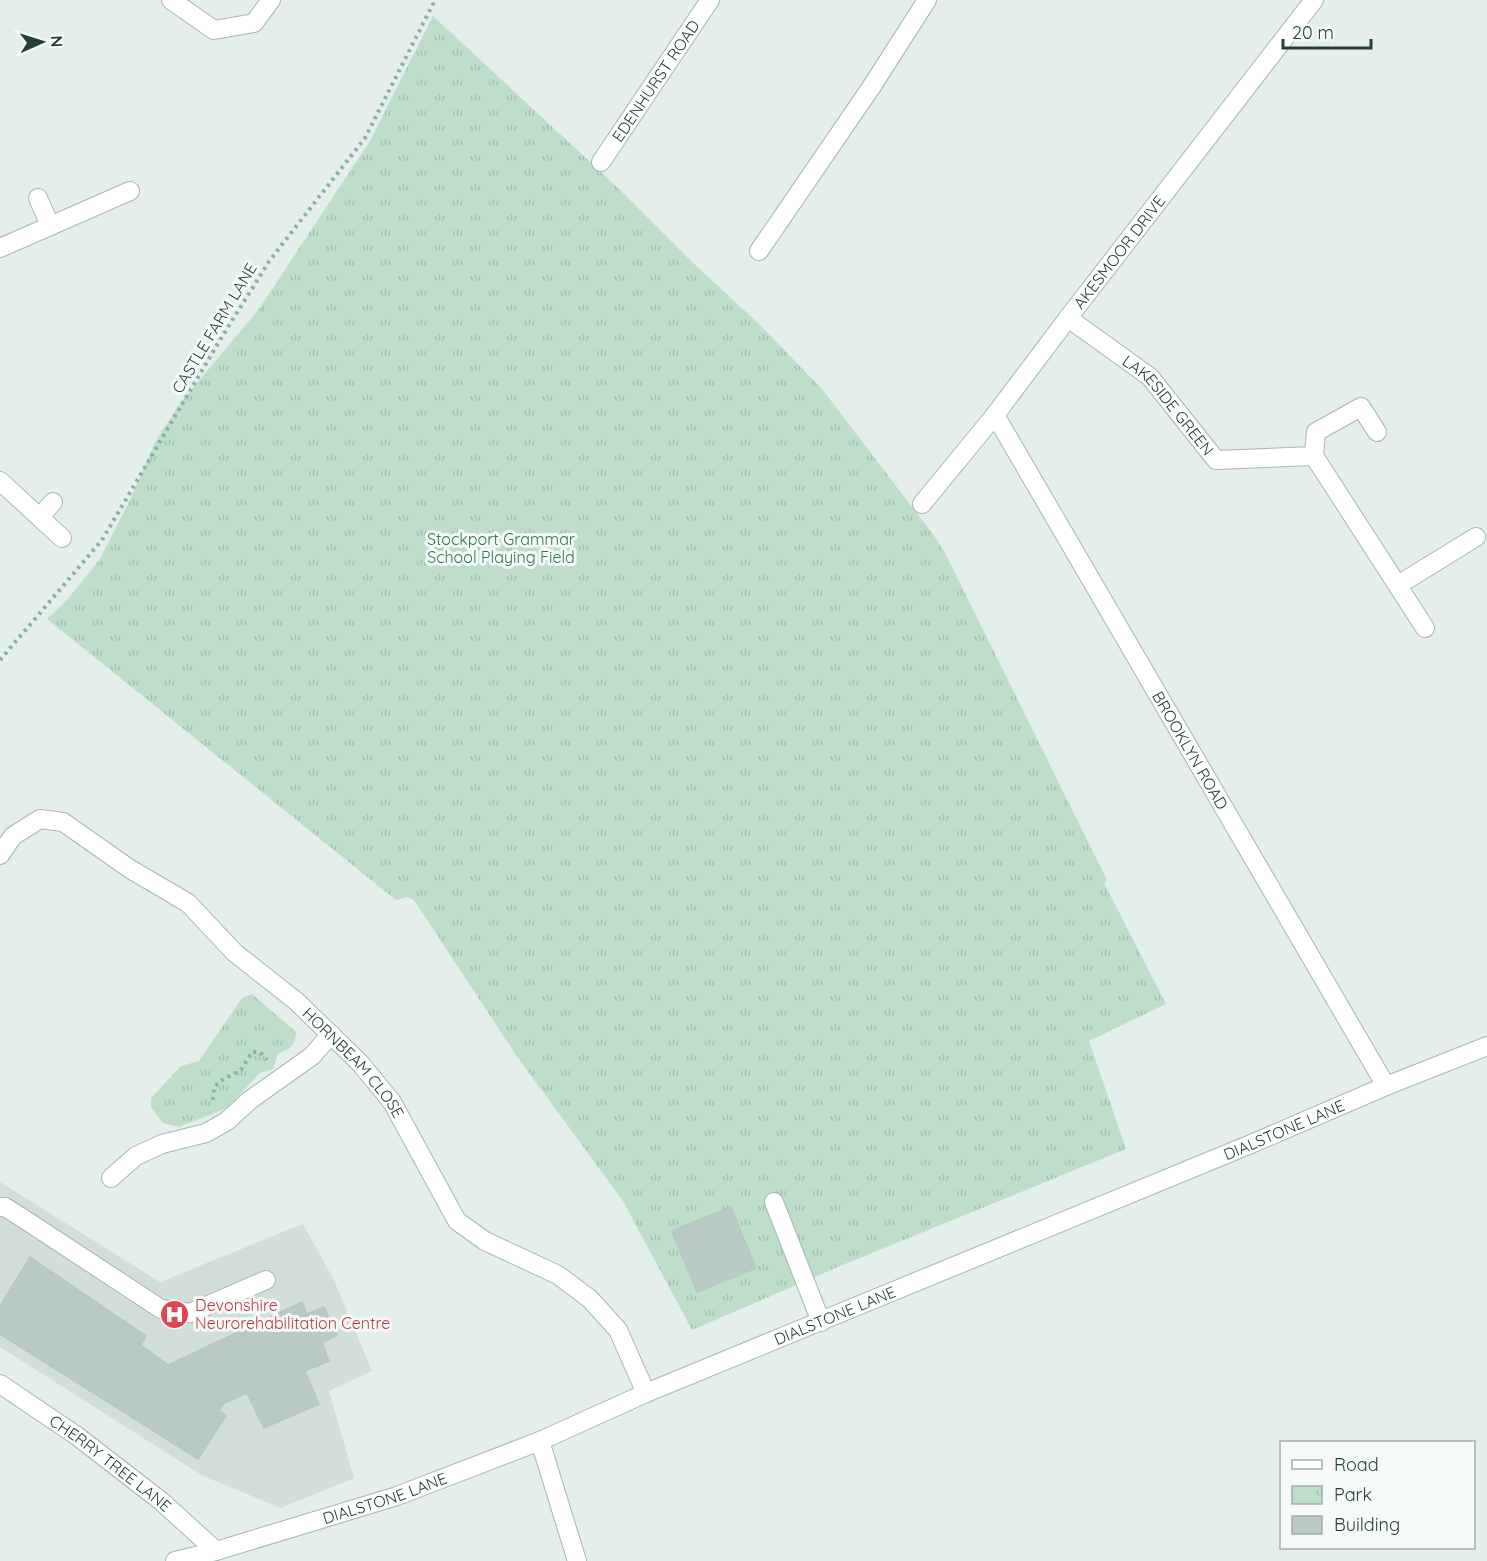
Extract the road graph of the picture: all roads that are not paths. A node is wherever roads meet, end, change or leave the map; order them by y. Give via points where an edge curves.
1 (171, 0) edge
2 (271, 0) edge
3 (710, 0) edge
4 (927, 0) edge
5 (1314, 0) edge
6 (601, 162) dead end
7 (130, 190) dead end
8 (38, 198) dead end
9 (50, 225) junction
10 (0, 248) edge
11 (759, 251) dead end
12 (1068, 318) junction
13 (995, 415) junction
14 (1377, 432) dead end
15 (1314, 456) junction
16 (0, 481) edge
17 (53, 502) dead end
18 (922, 504) dead end
19 (40, 517) junction
20 (1476, 537) dead end
21 (62, 538) dead end
22 (1398, 585) junction
23 (1425, 628) dead end
24 (0, 855) edge
25 (331, 1034) junction
26 (1487, 1046) edge
27 (1386, 1086) junction
28 (111, 1178) dead end
29 (774, 1202) dead end
30 (0, 1207) edge
31 (266, 1280) dead end
32 (821, 1322) junction
33 (0, 1384) edge
34 (646, 1393) junction
35 (540, 1442) junction
36 (218, 1556) edge
37 (175, 1561) edge
38 (577, 1561) edge

1 - 2 street via 214,30 254,23
3 - 6 street, EDENHURST ROAD
4 - 11 street
5 - 12 street, AKESMOOR DRIVE
7 - 9 street
8 - 9 street
9 - 10 street
12 - 13 street, AKESMOOR DRIVE
12 - 15 street, LAKESIDE GREEN via 1150,377 1216,460
13 - 18 street, AKESMOOR DRIVE
13 - 27 street, BROOKLYN ROAD
14 - 15 street via 1361,407 1316,432
15 - 22 street
16 - 19 street
17 - 19 street
19 - 21 street
20 - 22 street
22 - 23 street
24 - 25 street, HORNBEAM CLOSE via 13,836 40,819 63,822 188,903 236,953
25 - 28 street via 312,1056 227,1121 206,1133 162,1144 136,1156
25 - 34 street, HORNBEAM CLOSE via 392,1102 457,1221 485,1241 558,1275 590,1299 618,1330
26 - 27 street, DIALSTONE LANE
27 - 32 street, DIALSTONE LANE
29 - 32 street
30 - 31 street via 162,1309 190,1313
32 - 34 street, DIALSTONE LANE
33 - 36 street, CHERRY TREE LANE via 77,1436 152,1494
34 - 35 street, DIALSTONE LANE
35 - 36 street, DIALSTONE LANE via 397,1496
35 - 38 street
36 - 37 street, DIALSTONE LANE

